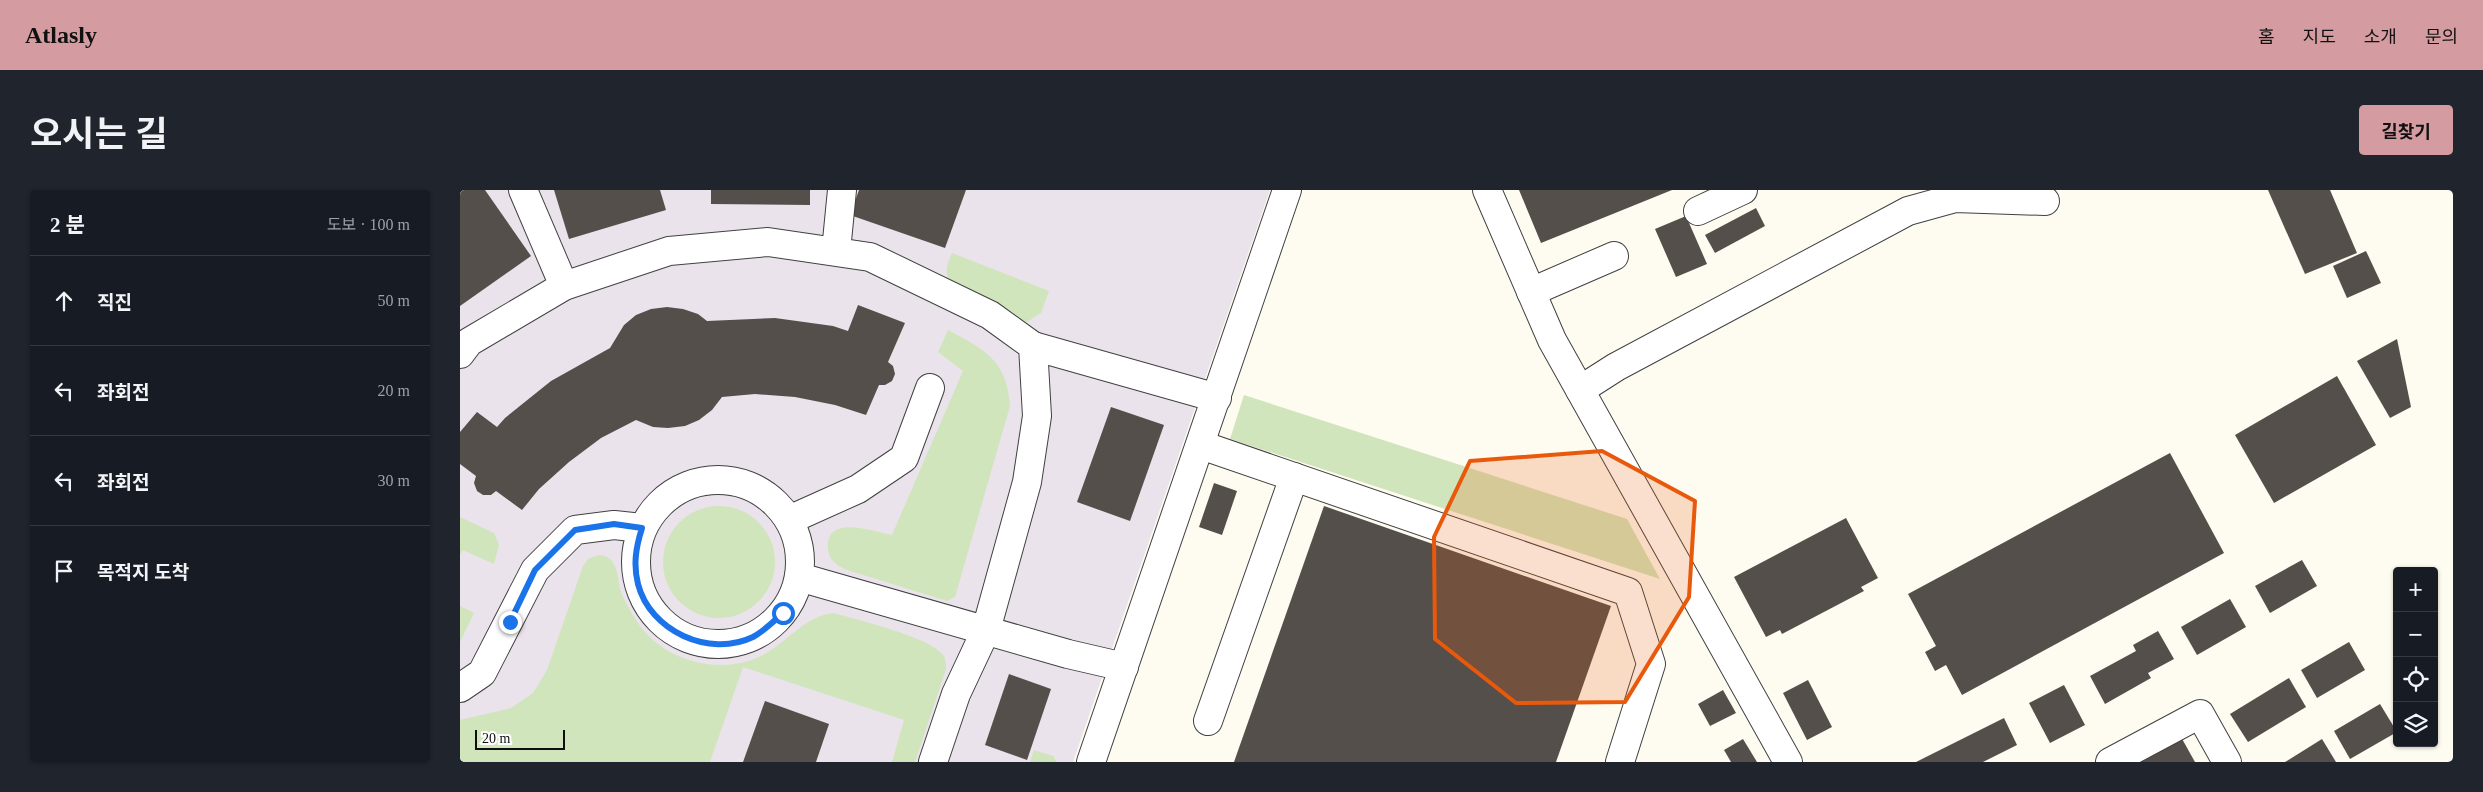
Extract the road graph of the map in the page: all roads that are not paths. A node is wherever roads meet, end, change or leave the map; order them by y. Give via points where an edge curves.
1 (523, 190) edge
2 (842, 190) edge
3 (1287, 190) edge
4 (1487, 190) edge
5 (1743, 190) edge
6 (2045, 201) dead end
7 (1698, 211) dead end
8 (836, 252) junction
9 (1614, 256) dead end
10 (564, 286) junction
11 (1532, 292) junction
12 (1033, 346) junction
13 (460, 354) edge
14 (930, 388) dead end
15 (1580, 390) junction
16 (1217, 398) junction
17 (1201, 445) junction
18 (1294, 477) junction
19 (789, 520) junction
20 (642, 528) junction
21 (799, 577) junction
22 (986, 630) junction
23 (1124, 667) junction
24 (460, 688) edge
25 (1208, 721) dead end
26 (933, 762) edge
27 (1091, 762) edge
28 (1620, 762) edge
29 (1788, 762) edge
30 (2110, 762) edge
31 (2227, 762) edge

1 - 10 street
2 - 8 street
3 - 16 street
4 - 11 street
5 - 7 street
6 - 15 street via 1955,198 1908,211 1616,367
8 - 10 street via 768,242 669,251
8 - 12 street via 870,256 990,315
9 - 11 street
10 - 13 street via 469,342
11 - 15 street via 1552,340
12 - 16 street
12 - 22 street via 1037,416 1027,482
14 - 19 street via 904,458 858,489
15 - 29 street
16 - 17 street
17 - 18 street
17 - 23 street
18 - 25 street
18 - 28 street via 1628,592 1651,664
19 - 20 street via 761,491 723,479 703,480 667,496
19 - 21 street via 797,538
20 - 21 street via 635,566 647,604 659,620 693,640 712,644 732,643 769,627 783,613
20 - 24 street via 614,524 575,530 535,570 482,673
21 - 22 street
22 - 23 street
22 - 26 street via 956,694
23 - 27 street
30 - 31 street via 2200,714

